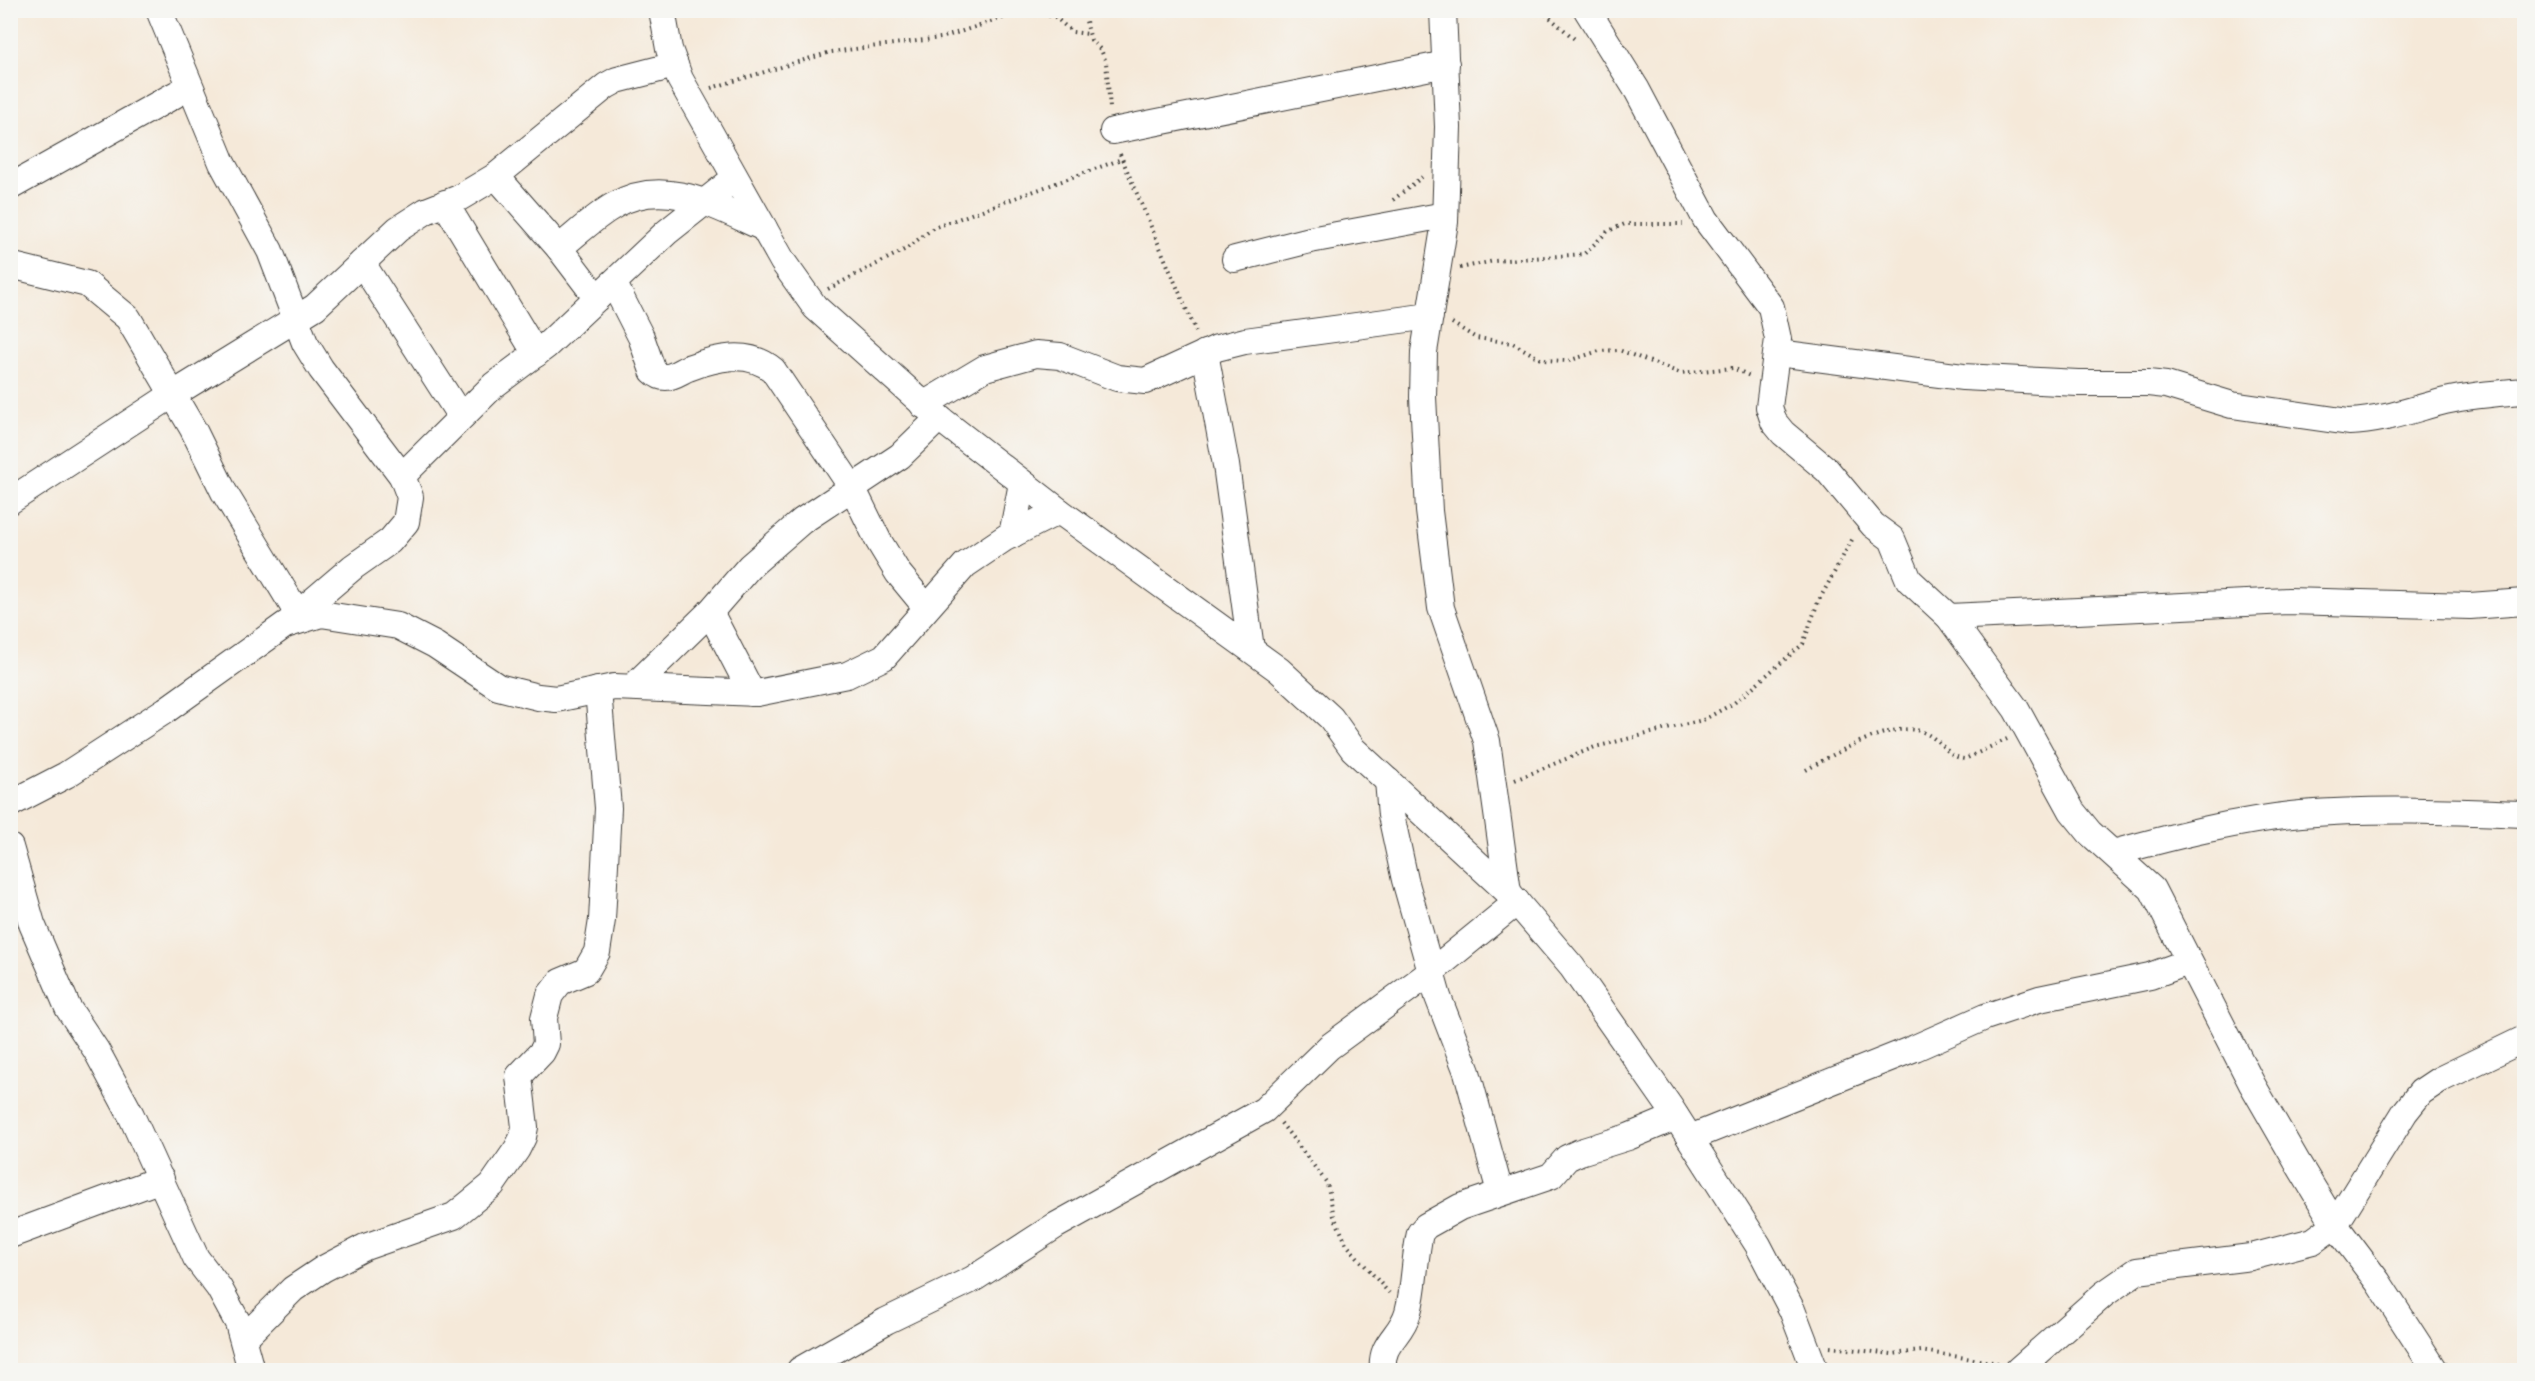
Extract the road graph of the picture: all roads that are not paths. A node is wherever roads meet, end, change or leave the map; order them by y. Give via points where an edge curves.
1 (159, 10) edge
2 (662, 10) edge
3 (1443, 10) edge
4 (1587, 10) edge
5 (1446, 64) junction
6 (675, 65) junction
7 (189, 87) junction
8 (1113, 131) road end
9 (496, 176) junction
10 (735, 178) junction
11 (10, 187) edge
12 (706, 202) junction
13 (445, 204) junction
14 (1445, 215) junction
15 (764, 228) junction
16 (559, 248) junction
17 (1235, 259) dead end
18 (362, 262) junction
19 (10, 265) edge
20 (605, 291) junction
21 (1430, 316) junction
22 (295, 318) junction
23 (568, 324) junction
24 (518, 325) junction
25 (1205, 353) junction
26 (1778, 353) junction
27 (536, 354) junction
28 (2524, 391) edge
29 (172, 395) junction
30 (931, 412) junction
31 (461, 417) junction
32 (402, 476) junction
33 (1022, 483) junction
34 (853, 489) junction
35 (10, 501) edge
36 (1059, 511) junction
37 (1012, 535) junction
38 (2524, 602) edge
39 (926, 607) junction
40 (710, 612) junction
41 (1949, 617) junction
42 (292, 620) junction
43 (1251, 649) junction
44 (633, 687) junction
45 (598, 690) junction
46 (752, 693) junction
47 (1388, 781) junction
48 (10, 804) edge
49 (2524, 814) edge
50 (10, 847) edge
51 (2113, 852) junction
52 (1513, 897) junction
53 (2188, 962) junction
54 (1431, 972) junction
55 (2524, 1039) edge
56 (1683, 1128) junction
57 (161, 1179) junction
58 (1500, 1192) junction
59 (2335, 1225) junction
60 (10, 1235) edge
61 (244, 1338) junction
62 (1811, 1359) edge
63 (2020, 1369) edge
64 (251, 1371) edge
65 (800, 1371) edge
66 (1383, 1371) edge
67 (2435, 1371) edge

1 - 7 street
2 - 6 street
3 - 5 street
4 - 26 street via 1637,90 1708,223 1771,307
5 - 8 street
5 - 14 street
6 - 9 street via 606,86
6 - 10 street
7 - 11 street
7 - 22 street via 222,163 270,251
9 - 13 street
9 - 16 street
10 - 12 street
10 - 15 street
12 - 15 street
12 - 16 street via 681,194 646,192 615,205
12 - 20 street via 667,232
13 - 18 street via 398,229
13 - 24 street
14 - 17 street via 1310,240
14 - 21 street
15 - 30 street via 815,307
16 - 20 street
18 - 22 street via 332,293
18 - 31 street
19 - 29 street via 87,285 104,296 128,318
20 - 23 street
20 - 34 street via 641,337 657,375 668,377 733,357 764,362 793,398
21 - 25 street via 1245,341
21 - 52 street via 1424,352 1425,461 1442,608 1487,741
22 - 29 street
22 - 32 street via 321,369
23 - 24 street
23 - 27 street
24 - 27 street
25 - 30 street via 1145,381 1117,378 1060,356 1036,354 985,368
25 - 43 street via 1226,465
26 - 28 street via 1963,377 2166,385 2232,405 2349,422 2407,413 2463,397
26 - 41 street via 1770,395 1771,414 1783,433 1827,470 1869,521 1892,539 1914,586
27 - 31 street via 494,385
29 - 35 street
29 - 42 street
30 - 33 street
30 - 34 street via 900,456
31 - 32 street
32 - 42 street via 410,497 406,522 390,541
33 - 36 street
33 - 37 street
34 - 39 street via 893,565
34 - 40 street via 802,521 750,566
36 - 37 street
36 - 43 street
37 - 39 street via 965,565
38 - 41 street via 2470,606 2288,601
39 - 46 street via 893,649 870,665 812,684
40 - 44 street
40 - 46 street
41 - 51 street via 2026,729 2063,799 2090,833
42 - 45 street via 321,614 387,624 420,636 475,674 507,690 556,699
42 - 48 street via 166,710 66,775
43 - 47 street via 1280,670 1331,718 1353,749
44 - 45 street
44 - 46 street
45 - 61 street via 608,808 597,952 590,967 560,982 546,1003 546,1044 519,1076 525,1127 517,1149 492,1185 454,1216 365,1247 323,1269 293,1289
47 - 52 street
47 - 54 street via 1404,880
49 - 51 street via 2401,810 2299,814 2185,834
50 - 57 street via 32,924 68,1008 131,1115
51 - 53 street via 2152,889
52 - 54 street
52 - 56 street via 1572,968
53 - 56 street via 2151,976 2039,999 1985,1017 1915,1048
53 - 59 street via 2235,1045 2252,1084
54 - 58 street via 1467,1072
54 - 65 street via 1329,1047 1269,1106 1055,1226 973,1278 886,1321
55 - 59 street via 2421,1092
56 - 58 street via 1567,1158 1551,1176
56 - 62 street via 1758,1245 1792,1310
57 - 60 street
57 - 61 street via 196,1258 226,1299
58 - 66 street via 1460,1207 1420,1233 1408,1314 1383,1351
59 - 63 street via 2313,1241 2251,1257 2137,1271 2104,1294
59 - 67 street via 2378,1282
61 - 64 street

